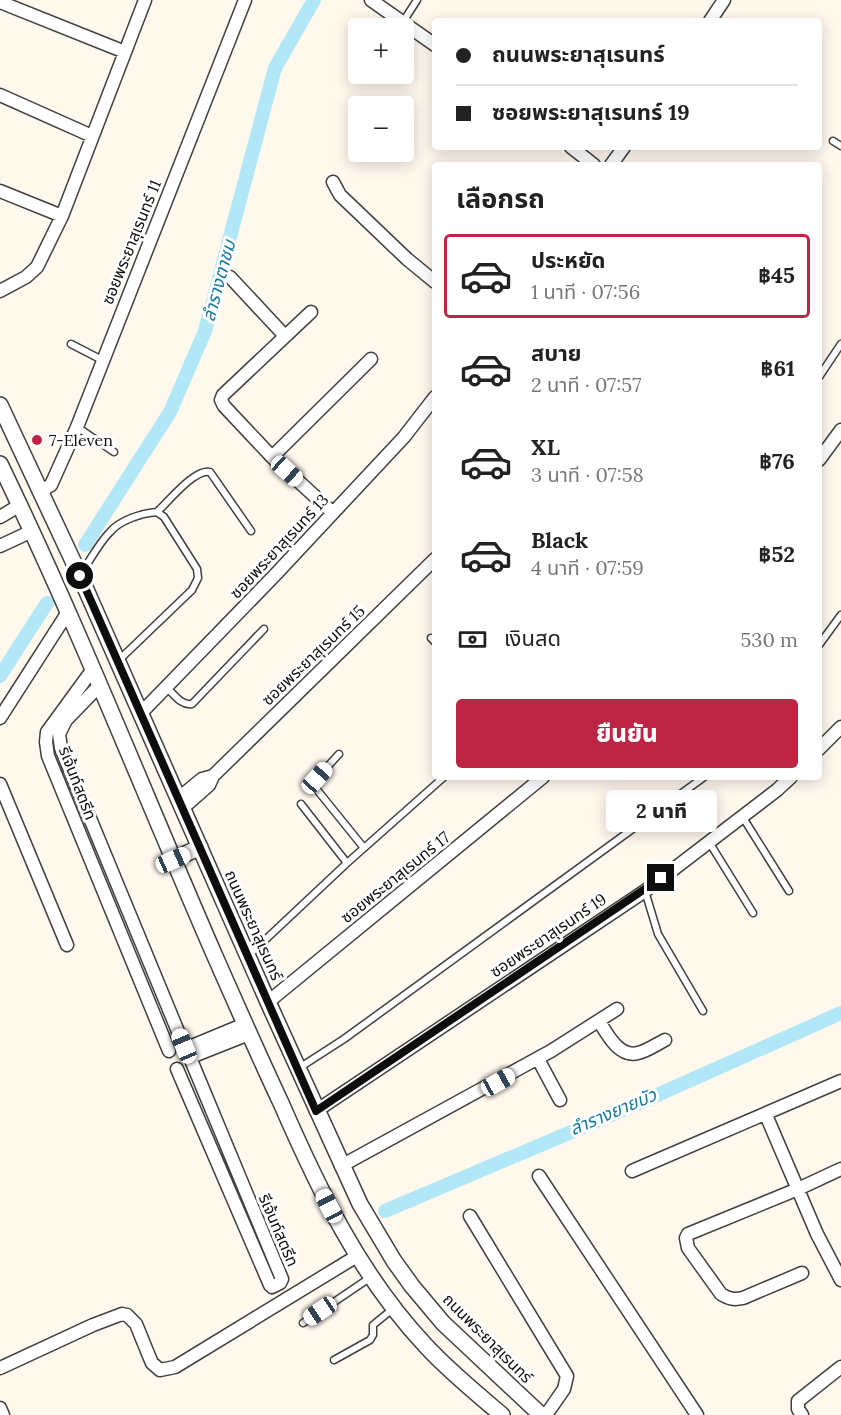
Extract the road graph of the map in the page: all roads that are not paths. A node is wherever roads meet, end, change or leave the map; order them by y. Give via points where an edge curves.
1 (146, 0) edge
2 (245, 0) edge
3 (371, 0) edge
4 (417, 0) edge
5 (724, 0) edge
6 (0, 2) edge
7 (397, 18) edge
8 (406, 18) edge
9 (712, 18) edge
10 (414, 30) edge
11 (432, 43) edge
12 (125, 52) junction
13 (0, 95) edge
14 (92, 136) junction
15 (833, 141) dead end
16 (841, 146) edge
17 (575, 150) edge
18 (590, 162) edge
19 (333, 182) dead end
20 (0, 191) edge
21 (62, 216) junction
22 (230, 277) dead end
23 (432, 280) edge
24 (0, 291) edge
25 (311, 312) dead end
26 (285, 336) junction
27 (72, 344) dead end
28 (841, 344) edge
29 (371, 359) dead end
30 (102, 360) junction
31 (822, 372) edge
32 (432, 401) edge
33 (0, 405) edge
34 (77, 427) junction
35 (841, 430) edge
36 (114, 452) dead end
37 (822, 456) edge
38 (272, 457) junction
39 (0, 464) edge
40 (41, 491) junction
41 (20, 505) junction
42 (158, 512) junction
43 (333, 513) junction
44 (0, 517) edge
45 (32, 531) junction
46 (251, 531) dead end
47 (0, 546) edge
48 (432, 562) edge
49 (80, 576) junction
50 (68, 612) junction
51 (841, 615) edge
52 (264, 629) dead end
53 (822, 641) edge
54 (118, 661) junction
55 (93, 669) junction
56 (100, 685) junction
57 (166, 687) junction
58 (141, 713) junction
59 (0, 718) edge
60 (841, 727) edge
61 (822, 746) edge
62 (339, 754) dead end
63 (441, 780) edge
64 (539, 780) edge
65 (700, 780) edge
66 (787, 780) edge
67 (0, 784) edge
68 (181, 803) junction
69 (302, 804) dead end
70 (742, 816) junction
71 (709, 841) junction
72 (200, 847) junction
73 (364, 848) junction
74 (173, 860) junction
75 (347, 863) junction
76 (645, 891) junction
77 (789, 891) dead end
78 (753, 913) dead end
79 (67, 945) dead end
80 (248, 956) junction
81 (268, 1002) junction
82 (617, 1010) dead end
83 (704, 1011) dead end
84 (599, 1021) junction
85 (247, 1029) junction
86 (665, 1040) dead end
87 (169, 1051) junction
88 (188, 1053) junction
89 (538, 1059) junction
90 (298, 1068) junction
91 (177, 1069) junction
92 (841, 1081) edge
93 (560, 1100) dead end
94 (316, 1111) junction
95 (766, 1115) junction
96 (341, 1166) junction
97 (841, 1169) edge
98 (632, 1171) dead end
99 (540, 1176) dead end
100 (798, 1189) junction
101 (471, 1216) dead end
102 (357, 1256) junction
103 (802, 1273) dead end
104 (372, 1277) junction
105 (841, 1280) edge
106 (395, 1308) junction
107 (303, 1323) dead end
108 (334, 1360) dead end
109 (841, 1367) edge
110 (0, 1368) edge
111 (0, 1408) edge
112 (3, 1415) edge
113 (502, 1415) edge
114 (541, 1415) edge
115 (546, 1415) edge
116 (697, 1415) edge
117 (802, 1415) edge

1 - 12 street
2 - 30 street, ซอยพระยาสุเรนทร์ 11
3 - 7 street
4 - 8 lane
5 - 9 street
6 - 12 street
10 - 11 street
12 - 14 street
13 - 14 street
14 - 21 street
15 - 16 lane
17 - 18 street
19 - 23 street via 340,195
20 - 21 street
21 - 24 street via 37,267
22 - 26 street
25 - 26 street
26 - 38 street via 221,400
27 - 30 lane
28 - 31 lane
29 - 38 street
30 - 34 street, ซอยพระยาสุเรนทร์ 11
32 - 43 street, ซอยพระยาสุเรนทร์ 13
33 - 40 street, ถนนพระยาสุเรนทร์
34 - 36 lane
34 - 40 street, ซอยพระยาสุเรนทร์ 11 via 51,485
35 - 37 street
38 - 43 street
39 - 41 street
40 - 49 street, ถนนพระยาสุเรนทร์
41 - 44 street
41 - 45 street
42 - 46 lane via 185,484 205,471 210,472
42 - 49 lane via 147,513 110,532
42 - 54 lane via 193,562 198,578 192,590
43 - 57 street, ซอยพระยาสุเรนทร์ 13
45 - 47 street
45 - 50 street
48 - 68 street, ซอยพระยาสุเรนทร์ 15
49 - 54 street, ถนนพระยาสุเรนทร์
50 - 55 street
50 - 59 street
51 - 53 lane
52 - 57 lane via 192,704 181,702
54 - 58 street, ถนนพระยาสุเรนทร์
55 - 56 street
55 - 87 street, รีเจ้นท์สตรีท via 47,732 48,756
56 - 74 street
56 - 88 street, รีเจ้นท์สตรีท via 66,720 59,734 61,748
57 - 58 street, ซอยพระยาสุเรนทร์ 13
58 - 68 street, ถนนพระยาสุเรนทร์
60 - 61 street
62 - 73 lane via 314,785
63 - 73 lane
64 - 81 street, ซอยพระยาสุเรนทร์ 17
65 - 90 lane via 344,1039
66 - 70 street, ซอยพระยาสุเรนทร์ 19
67 - 79 street
68 - 72 street, ถนนพระยาสุเรนทร์
69 - 75 lane
70 - 71 street, ซอยพระยาสุเรนทร์ 19
70 - 77 lane
71 - 76 street, ซอยพระยาสุเรนทร์ 19
71 - 78 lane
72 - 74 street
72 - 80 street, ถนนพระยาสุเรนทร์
73 - 75 lane
74 - 85 street
75 - 80 lane
76 - 83 lane via 658,934
76 - 94 street, ซอยพระยาสุเรนทร์ 19
80 - 81 street, ถนนพระยาสุเรนทร์
81 - 90 street, ถนนพระยาสุเรนทร์
82 - 84 street
84 - 86 street via 610,1039 629,1053 639,1053
84 - 89 street
85 - 88 street
85 - 102 street via 310,1169
87 - 88 street via 174,1046
87 - 91 street, รีเจ้นท์สตรีท via 168,1062
88 - 91 street via 187,1066
88 - 91 street, รีเจ้นท์สตรีท via 282,1279 278,1285 270,1285
89 - 93 street
89 - 96 street
90 - 94 street, ถนนพระยาสุเรนทร์
92 - 95 street
94 - 96 street, ถนนพระยาสุเรนทร์
95 - 98 street
95 - 100 street
96 - 114 street, ถนนพระยาสุเรนทร์ via 378,1236 412,1286 443,1323
97 - 100 street
99 - 116 street
100 - 103 street via 688,1234 686,1243 721,1294 735,1300
100 - 105 street
101 - 115 street via 567,1376 564,1389
102 - 104 street
102 - 110 street via 166,1370 152,1363 136,1324 122,1314
104 - 106 street
104 - 107 lane
106 - 108 lane via 373,1325 370,1340
106 - 113 street via 458,1378
109 - 117 street via 798,1401
111 - 112 street

